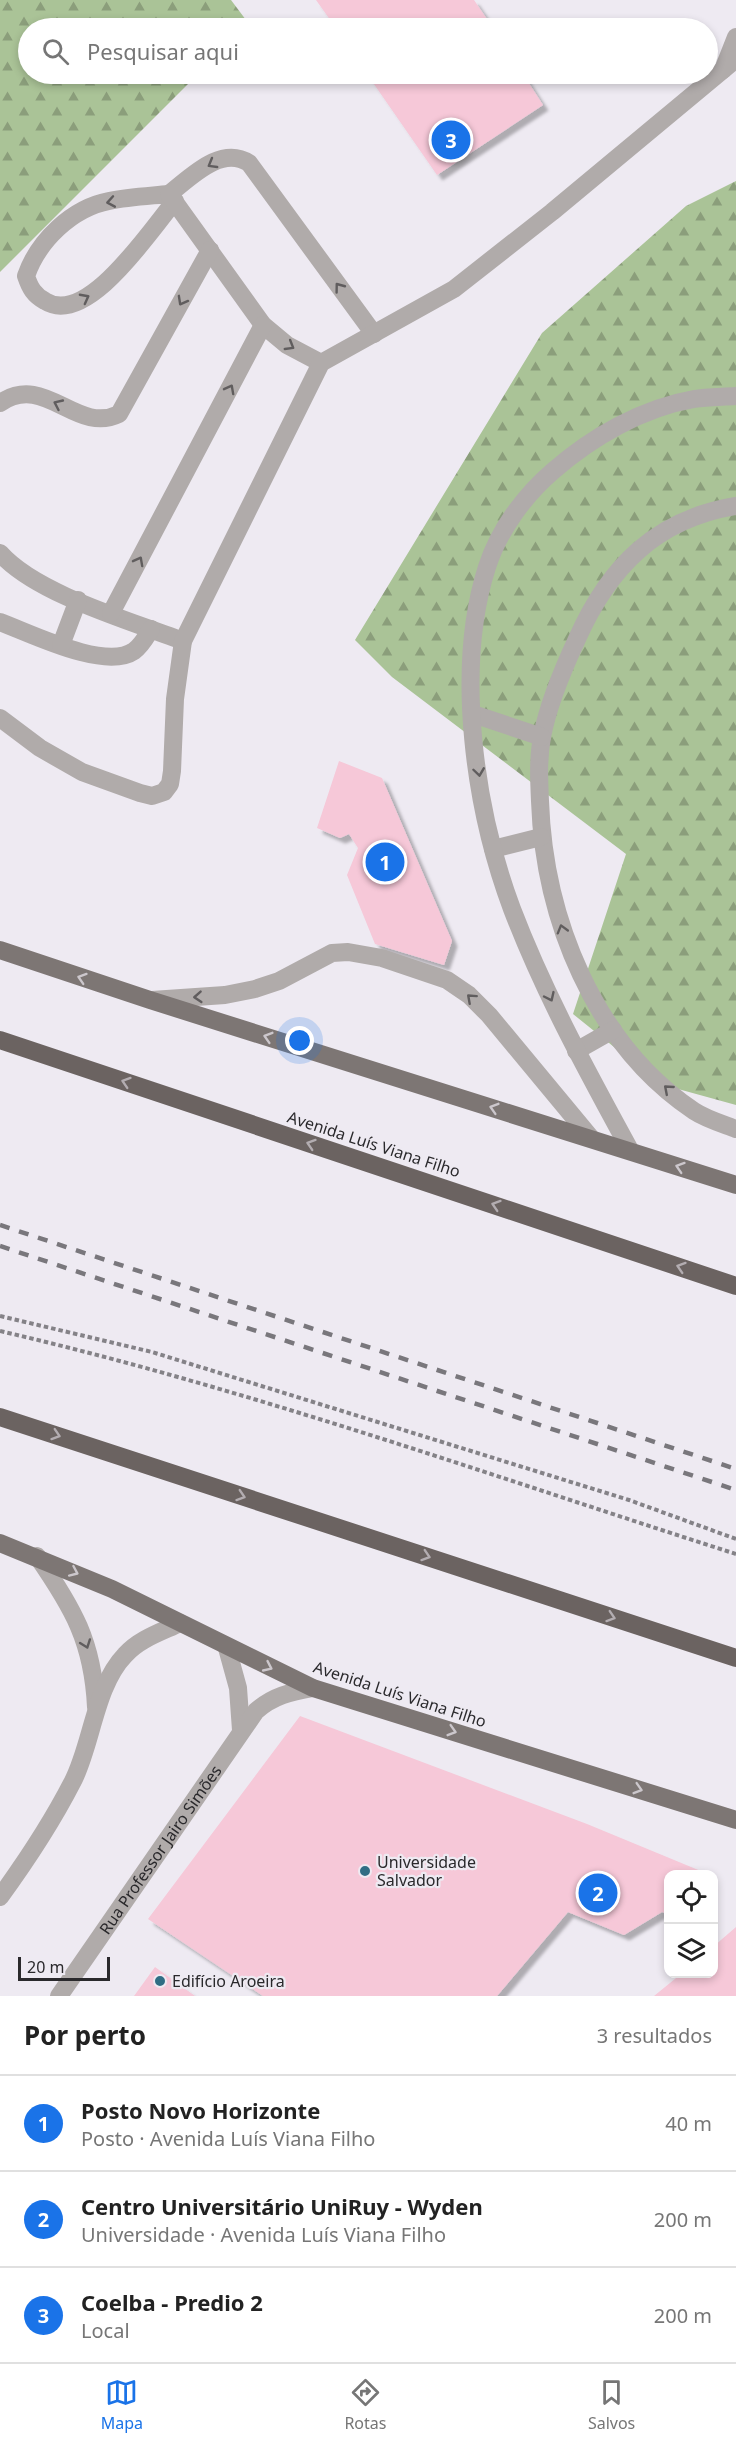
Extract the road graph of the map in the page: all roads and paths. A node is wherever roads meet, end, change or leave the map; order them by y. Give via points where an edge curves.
1 (736, 37) edge
2 (736, 59) edge
3 (722, 71) junction
4 (718, 74) edge
5 (706, 84) edge
6 (172, 197) junction
7 (210, 250) junction
8 (264, 325) junction
9 (374, 334) junction
10 (321, 363) junction
11 (736, 396) edge
12 (0, 403) edge
13 (736, 506) edge
14 (0, 553) edge
15 (78, 600) junction
16 (111, 613) junction
17 (0, 622) edge
18 (151, 628) junction
19 (183, 641) junction
20 (61, 645) junction
21 (473, 714) junction
22 (0, 718) edge
23 (542, 737) junction
24 (541, 837) junction
25 (493, 849) junction
26 (0, 950) edge
27 (150, 1000) junction
28 (613, 1030) junction
29 (0, 1040) edge
30 (576, 1051) junction
31 (736, 1129) edge
32 (591, 1138) junction
33 (630, 1150) junction
34 (736, 1185) edge
35 (736, 1286) edge
36 (0, 1316) edge
37 (0, 1331) edge
38 (0, 1417) edge
39 (736, 1539) edge
40 (0, 1543) edge
41 (736, 1554) edge
42 (37, 1556) junction
43 (180, 1623) junction
44 (226, 1648) junction
45 (736, 1658) edge
46 (313, 1688) junction
47 (96, 1711) junction
48 (241, 1730) junction
49 (736, 1820) edge
50 (0, 1897) edge
51 (59, 1996) edge

1 - 3 street
2 - 3 street
3 - 4 street
5 - 9 street via 454,289
6 -> 6 street via 108,201 74,216 39,250 26,276 35,296 64,307 84,301 100,289
6 - 7 street
9 -> 6 street via 249,163 228,156 197,173
7 - 8 street
7 -> 12 street via 119,414 102,420 89,418 28,393 15,394
8 -> 10 street via 287,345
16 -> 8 street
9 - 10 street
10 - 19 street
11 - 21 street via 693,399 643,414 604,433 536,486 510,520 487,565 475,613
13 - 23 street via 684,520 653,537 626,561 593,603 565,665
14 - 15 street via 11,566 42,586
15 - 16 street
15 - 20 street
16 - 18 street
17 - 20 street
18 - 19 street
18 - 20 street via 132,652 113,657
19 - 22 street via 175,699 172,771 164,792 152,796 82,772 40,748
21 - 23 street
21 -> 25 street
23 - 24 street
24 - 25 street
28 -> 24 street via 588,993 567,945
25 -> 30 street via 531,956
27 -> 26 main road
32 -> 27 main road
32 -> 27 street via 469,995 447,980 382,958 332,953 255,989
28 - 30 street
31 -> 28 street via 695,1112 653,1077
35 -> 29 highway, Avenida Luís Viana Filho
30 - 33 street
32 - 33 main road
34 -> 33 main road
36 - 39 path via 152,1352 629,1500
37 - 41 path via 235,1392
38 -> 45 highway
40 - 42 main road, Avenida Luís Viana Filho
42 -> 43 main road, Avenida Luís Viana Filho
42 -> 47 street via 66,1598 89,1649
43 - 44 main road, Avenida Luís Viana Filho
43 - 47 street via 153,1635 123,1656
44 -> 46 main road, Avenida Luís Viana Filho
44 - 48 street via 238,1688
46 - 48 street, Rua Professor Jairo Simões via 269,1700
46 -> 49 main road, Avenida Luís Viana Filho
47 - 50 street via 74,1779 29,1858
48 - 51 street, Rua Professor Jairo Simões

